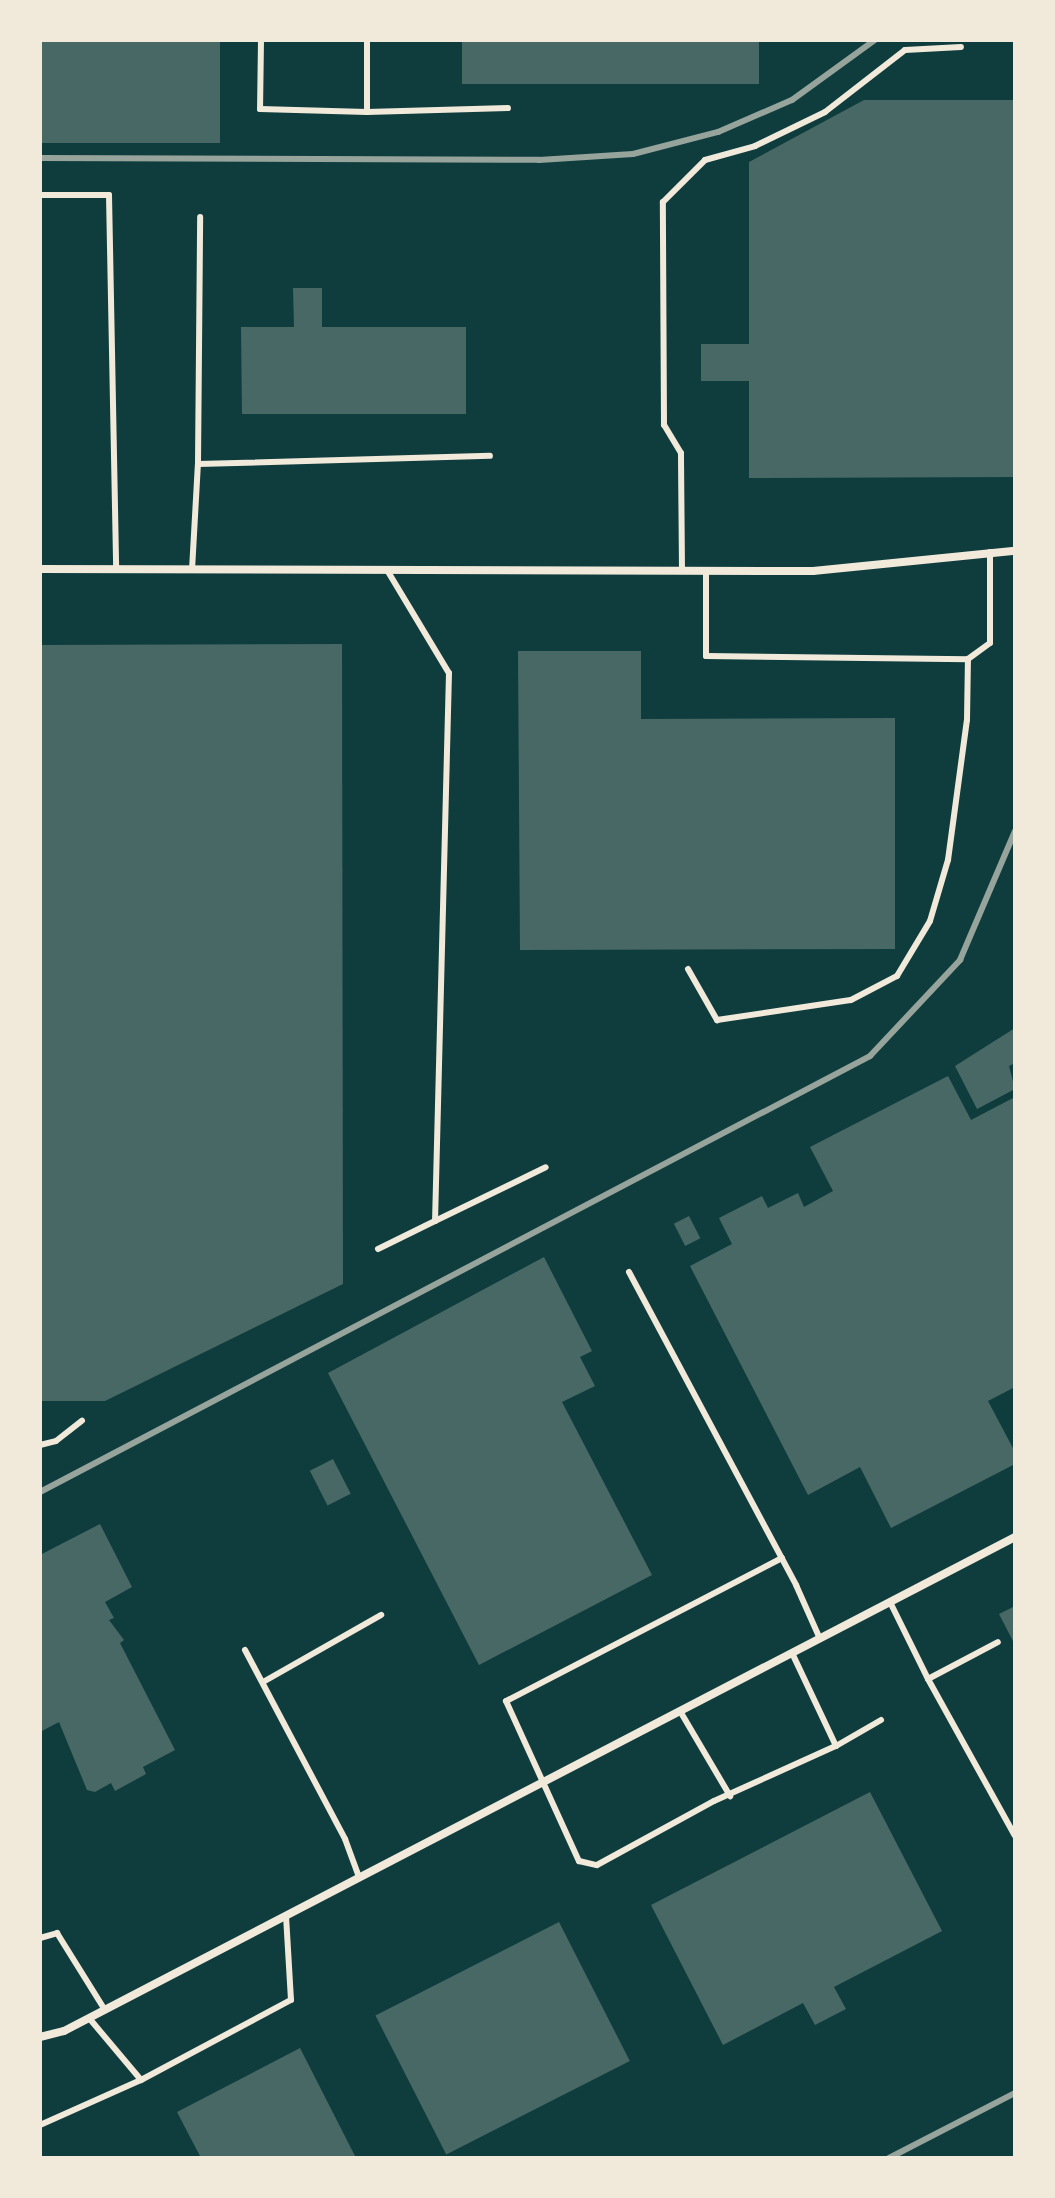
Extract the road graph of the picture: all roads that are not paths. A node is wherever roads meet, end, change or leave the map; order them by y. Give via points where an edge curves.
1 (261, 40) edge
2 (367, 40) edge
3 (961, 47) dead end
4 (508, 108) dead end
5 (367, 112) junction
6 (40, 195) edge
7 (200, 217) dead end
8 (490, 456) dead end
9 (198, 464) junction
10 (990, 551) junction
11 (1015, 551) edge
12 (40, 569) edge
13 (116, 569) junction
14 (192, 570) junction
15 (387, 570) junction
16 (682, 571) junction
17 (706, 571) junction
18 (968, 659) junction
19 (688, 969) dead end
20 (546, 1167) dead end
21 (435, 1221) junction
22 (378, 1249) dead end
23 (629, 1272) dead end
24 (82, 1421) dead end
25 (40, 1445) edge
26 (1015, 1537) edge
27 (782, 1558) junction
28 (890, 1602) junction
29 (381, 1615) dead end
30 (820, 1639) junction
31 (998, 1642) dead end
32 (245, 1650) dead end
33 (792, 1653) junction
34 (928, 1679) junction
35 (263, 1682) junction
36 (680, 1711) junction
37 (881, 1720) dead end
38 (836, 1746) junction
39 (546, 1781) junction
40 (730, 1796) junction
41 (1015, 1836) edge
42 (359, 1877) junction
43 (286, 1916) junction
44 (40, 1938) edge
45 (105, 2010) junction
46 (89, 2018) junction
47 (40, 2037) edge
48 (141, 2080) junction
49 (40, 2125) edge

1 - 5 lane via 260,109
2 - 5 lane
3 - 16 lane via 905,50 825,112 755,146 705,160 663,202 664,425 681,453
4 - 5 lane
6 - 13 lane via 109,195
7 - 9 lane
8 - 9 lane
9 - 14 lane
10 - 11 street
10 - 17 street via 813,571
10 - 18 lane via 990,643
12 - 13 street
13 - 14 street
14 - 15 street
15 - 16 street
15 - 21 lane via 449,673
16 - 17 street
17 - 18 lane via 706,656
18 - 19 lane via 967,720 948,860 930,921 897,976 851,1000 717,1020
20 - 21 lane
21 - 22 lane
23 - 27 lane
24 - 25 lane via 56,1441
26 - 28 street
27 - 30 lane
27 - 39 lane via 506,1701
28 - 30 street
28 - 34 lane
29 - 35 lane
30 - 33 street
31 - 34 lane
32 - 35 lane
33 - 36 street
33 - 38 lane
34 - 41 lane
35 - 42 lane via 345,1839
36 - 39 street
36 - 40 lane
37 - 38 lane
38 - 40 lane
39 - 40 lane via 579,1861 597,1865
39 - 42 street
42 - 43 street
43 - 45 street
43 - 48 lane via 291,2000
44 - 45 lane via 57,1933
45 - 46 street
46 - 47 street
46 - 48 lane
48 - 49 lane

